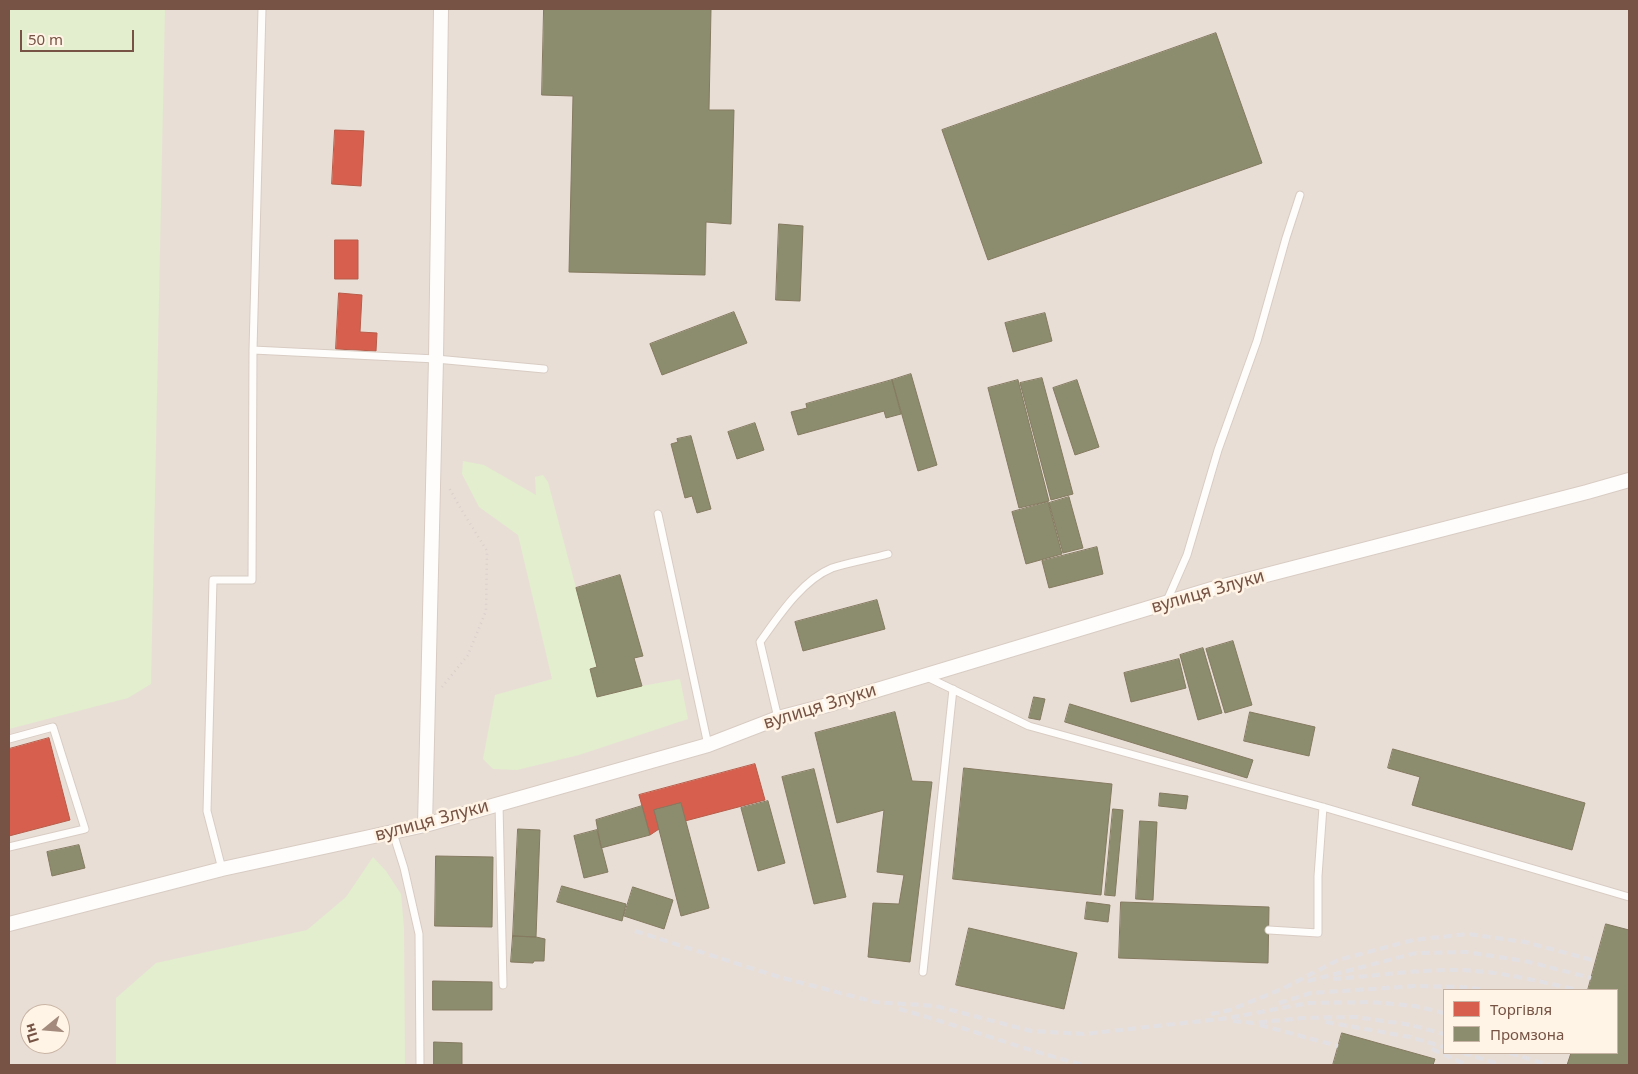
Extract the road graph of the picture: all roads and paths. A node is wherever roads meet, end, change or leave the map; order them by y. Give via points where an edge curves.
1 (262, 9) edge
2 (442, 9) edge
3 (1300, 195) dead end
4 (253, 350) junction
5 (436, 359) junction
6 (544, 369) dead end
7 (1629, 480) edge
8 (447, 483) dead end
9 (658, 514) dead end
10 (888, 554) dead end
11 (1166, 603) junction
12 (924, 676) junction
13 (953, 690) junction
14 (428, 704) junction
15 (778, 718) junction
16 (9, 739) edge
17 (708, 745) junction
18 (499, 803) junction
19 (1323, 807) junction
20 (425, 825) junction
21 (393, 833) junction
22 (9, 847) edge
23 (222, 869) junction
24 (1629, 897) edge
25 (9, 924) edge
26 (1269, 930) dead end
27 (923, 972) dead end
28 (503, 985) dead end
29 (420, 1065) edge

1 - 4 lane
2 - 5 street
3 - 11 lane via 1257,341 1218,450 1187,555
4 - 5 lane
4 - 23 lane via 252,580 213,580 207,811
5 - 6 lane
5 - 14 street
7 - 11 street, вулиця Злуки
8 - 14 path via 487,551 486,611 468,655
9 - 17 lane
10 - 15 lane via 831,569 805,586 760,642
11 - 12 street, вулиця Злуки
12 - 13 lane
12 - 15 street, вулиця Злуки
13 - 19 lane via 1029,726
13 - 27 lane
14 - 20 street
15 - 17 street, вулиця Злуки
16 - 22 lane via 53,727 85,829
17 - 18 street, вулиця Злуки
18 - 20 street, вулиця Злуки
18 - 28 lane
19 - 24 lane
19 - 26 lane via 1318,933
20 - 21 street, вулиця Злуки
21 - 23 street, вулиця Злуки
21 - 29 lane via 419,934
23 - 25 street, вулиця Злуки

